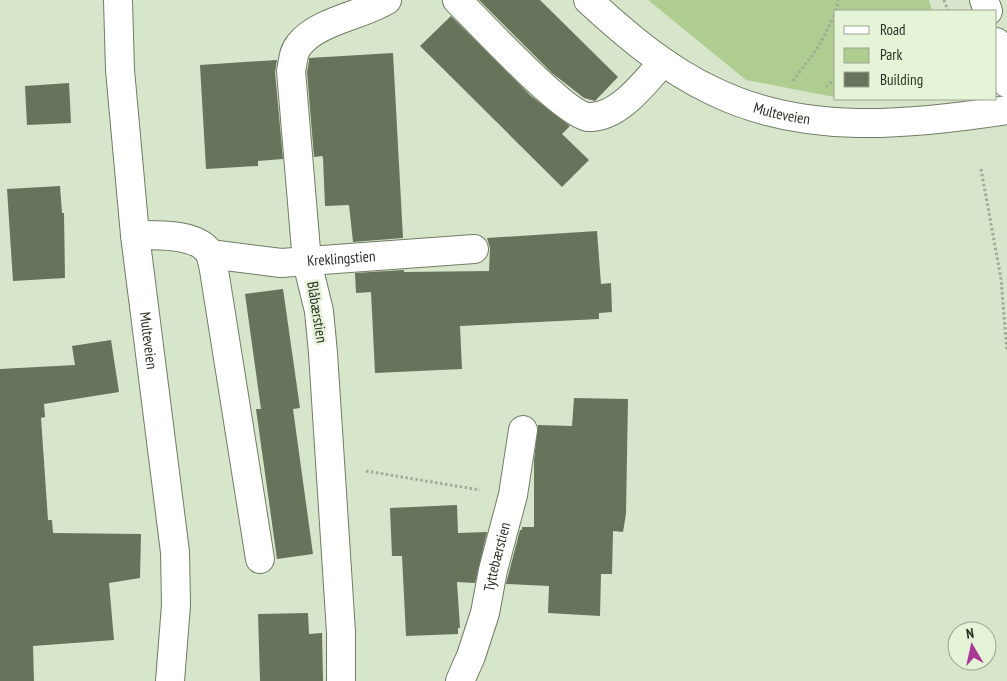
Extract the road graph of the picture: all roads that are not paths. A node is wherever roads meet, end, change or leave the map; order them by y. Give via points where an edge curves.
1 (118, 0) edge
2 (387, 0) edge
3 (457, 0) edge
4 (588, 0) edge
5 (997, 46) edge
6 (663, 62) junction
7 (1007, 83) edge
8 (1007, 110) edge
9 (135, 235) junction
10 (474, 249) dead end
11 (210, 254) junction
12 (307, 262) junction
13 (523, 430) dead end
14 (260, 559) dead end
15 (347, 679) edge
16 (170, 681) edge
17 (460, 681) edge

1 - 9 street, Multeveien via 120,70
2 - 12 street, Blåbærstien via 317,30 298,46 293,58 292,97
3 - 6 street via 556,97 587,117 600,115 624,103
4 - 6 street, Multeveien
5 - 7 street
6 - 8 street, Multeveien via 713,92 796,118 906,123
9 - 11 street via 169,235 202,245
9 - 16 street, Multeveien via 175,552 176,605
10 - 12 street, Kreklingstien
11 - 12 street, Kreklingstien via 281,263
11 - 14 street
12 - 15 street, Blåbærstien via 320,311 341,632
13 - 17 street, Tyttebærstien via 513,495 485,613

